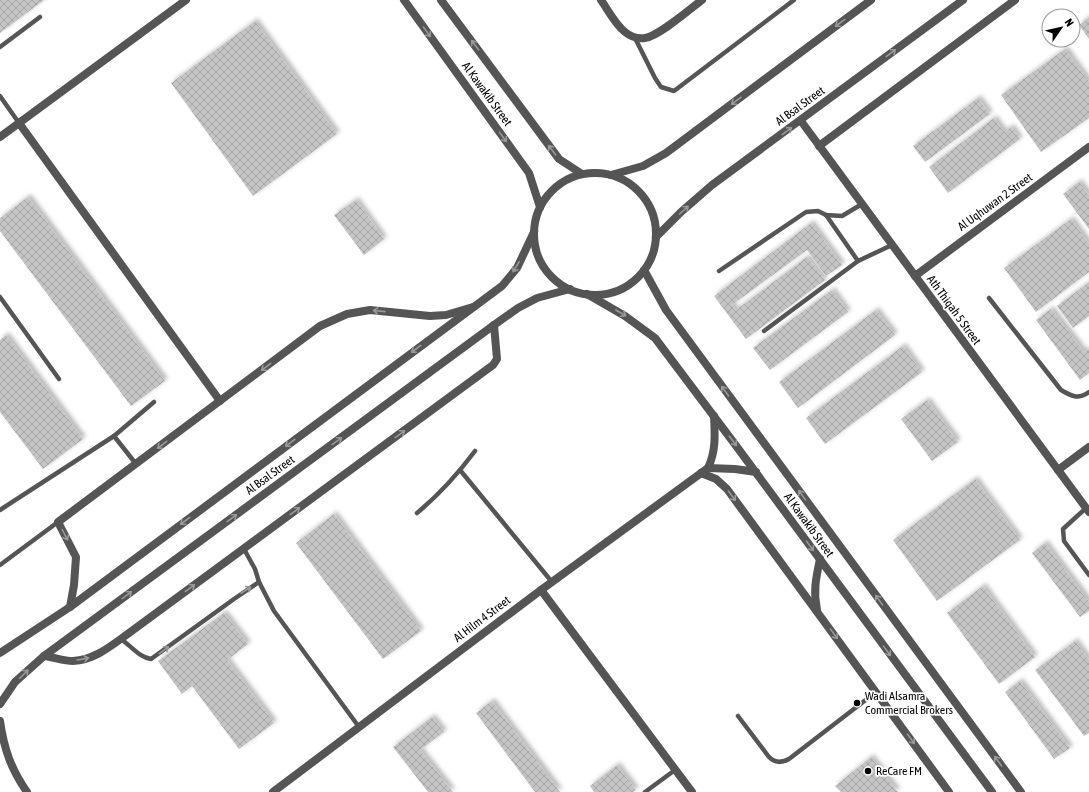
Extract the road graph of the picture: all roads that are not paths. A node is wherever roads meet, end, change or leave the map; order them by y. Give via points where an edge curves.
1 (186, 0) edge
2 (404, 0) edge
3 (441, 0) edge
4 (601, 0) edge
5 (702, 0) edge
6 (794, 0) edge
7 (871, 0) edge
8 (962, 0) edge
9 (1015, 0) edge
10 (40, 16) dead end
11 (635, 38) junction
12 (0, 47) edge
13 (0, 96) edge
14 (801, 121) junction
15 (19, 123) junction
16 (0, 138) edge
17 (819, 146) junction
18 (1089, 147) edge
19 (582, 174) junction
20 (611, 175) junction
21 (862, 204) junction
22 (540, 207) junction
23 (826, 215) junction
24 (534, 232) junction
25 (656, 237) junction
26 (892, 246) junction
27 (858, 261) junction
28 (644, 270) junction
29 (719, 271) dead end
30 (915, 276) junction
31 (570, 290) junction
32 (587, 294) junction
33 (0, 297) edge
34 (989, 298) dead end
35 (473, 307) junction
36 (494, 325) junction
37 (764, 331) dead end
38 (60, 379) dead end
39 (1089, 392) edge
40 (154, 402) dead end
41 (220, 402) junction
42 (714, 416) junction
43 (114, 436) junction
44 (1089, 447) edge
45 (475, 451) dead end
46 (136, 464) junction
47 (460, 470) junction
48 (705, 470) junction
49 (1058, 470) junction
50 (756, 472) junction
51 (0, 510) edge
52 (1088, 510) edge
53 (417, 513) dead end
54 (58, 522) junction
55 (244, 549) junction
56 (820, 559) junction
57 (0, 565) edge
58 (1089, 575) edge
59 (259, 582) junction
60 (552, 582) junction
61 (541, 590) junction
62 (70, 607) junction
63 (818, 613) junction
64 (121, 639) junction
65 (0, 653) edge
66 (44, 656) junction
67 (876, 692) junction
68 (0, 704) edge
69 (738, 716) dead end
70 (0, 721) edge
71 (359, 727) junction
72 (675, 770) junction
73 (27, 792) edge
74 (273, 792) edge
75 (645, 792) edge
76 (692, 792) edge
77 (949, 792) edge
78 (992, 792) edge
79 (1021, 792) edge

1 - 15 street
2 -> 22 street, Al Kawakib Street via 529,172
19 -> 3 street, Al Kawakib Street via 559,159
4 - 11 street via 624,32
5 - 11 street via 653,36
6 - 11 lane via 674,91 661,87
7 -> 20 street via 666,153 643,166
14 -> 8 street, Al Bsal Street
9 - 17 street
10 - 12 lane
13 - 15 lane
14 - 17 street, Ath Thiqah 5 Street
25 -> 14 street, Al Bsal Street via 712,185
15 - 16 street
15 - 41 street
17 - 21 street, Ath Thiqah 5 Street
18 - 30 street, Al Uqhuwan 2 Street
19 - 20 street
19 - 22 street via 557,185
20 - 25 street via 626,181 649,205
21 - 23 lane via 842,216
21 - 26 street, Ath Thiqah 5 Street
22 - 24 street
23 - 27 lane
23 - 29 lane via 818,211 806,212
24 - 31 street via 540,260 548,272
24 -> 35 street, Al Bsal Street via 517,268 502,286
25 - 28 street via 650,260
26 - 27 lane
26 - 30 street, Ath Thiqah 5 Street
27 - 37 lane
28 - 32 street via 633,282 619,290
79 -> 28 street, Al Kawakib Street via 666,310
30 - 49 street, Ath Thiqah 5 Street
31 - 32 street
31 - 36 street, Al Bsal Street via 537,298
32 -> 42 street, Al Kawakib Street via 625,316 655,338
33 - 38 lane
34 - 39 lane via 1061,390 1077,397
35 -> 41 street via 446,315 430,316 370,310 346,314 320,326
35 -> 62 street, Al Bsal Street
55 -> 36 street via 492,365 497,359
66 -> 36 street, Al Bsal Street
40 - 43 lane
41 -> 46 street
42 - 48 street via 714,451
42 -> 50 street, Al Kawakib Street
43 - 46 lane
43 - 51 lane
44 - 49 street
45 - 47 lane
46 - 54 street
47 - 53 lane via 440,494
47 - 60 lane
48 - 50 street via 735,469
48 - 60 street, Al Hilm 4 Street
48 -> 63 street via 727,489
49 - 52 street, Ath Thiqah 5 Street
50 -> 56 street, Al Kawakib Street
52 - 58 lane via 1063,529 1064,541
54 - 57 lane
54 -> 62 street via 76,557
55 - 59 lane
64 -> 55 street
56 - 63 street via 815,584
56 -> 78 street, Al Kawakib Street
64 -> 59 lane via 143,657 151,659
59 - 71 lane via 274,611
60 - 61 street, Al Hilm 4 Street
61 - 71 street, Al Hilm 4 Street
61 - 72 street
62 - 65 street, Al Bsal Street
63 -> 67 street
66 -> 64 street via 72,660 92,657
68 -> 66 street, Al Bsal Street via 15,682
67 - 69 lane via 781,762 769,757
67 -> 77 street
70 - 73 street via 10,762
71 - 74 street, Al Hilm 4 Street
72 - 75 lane
72 - 76 street

